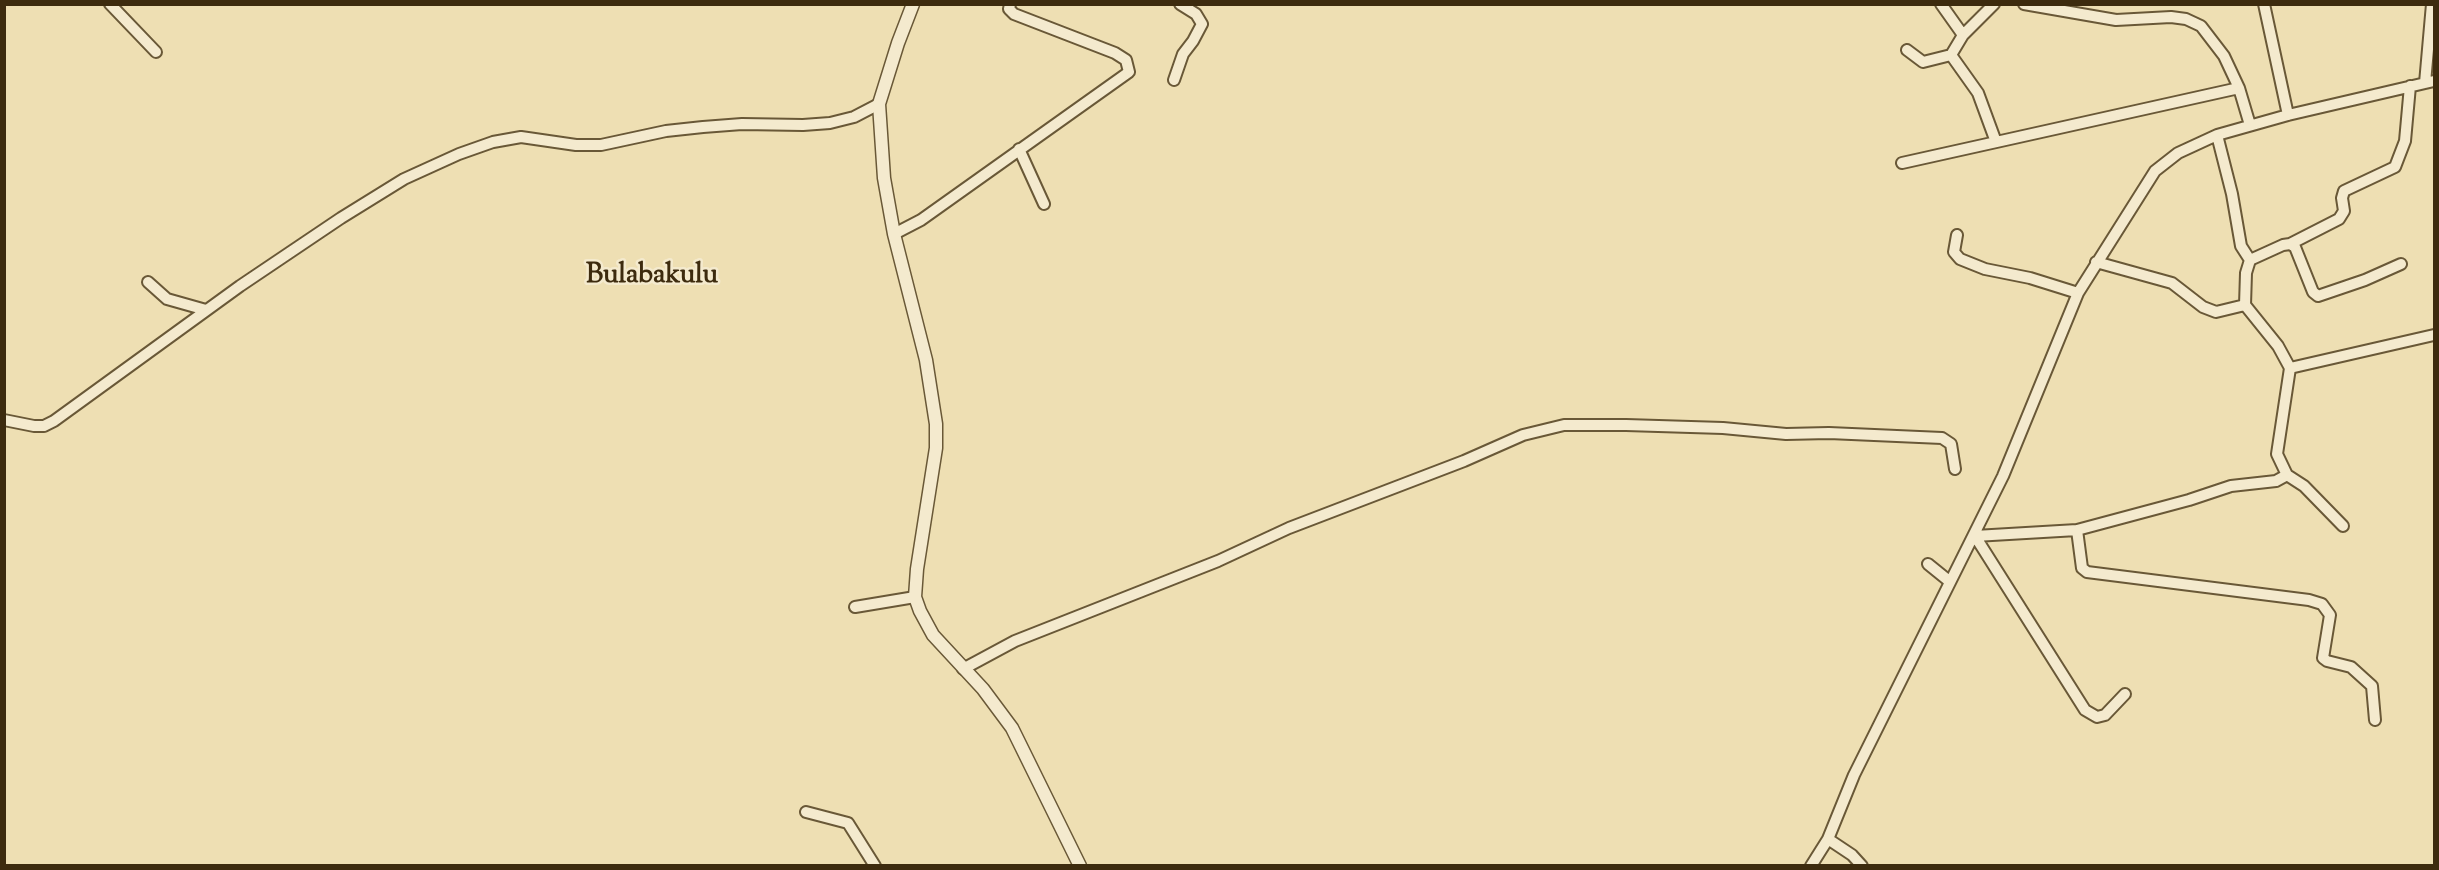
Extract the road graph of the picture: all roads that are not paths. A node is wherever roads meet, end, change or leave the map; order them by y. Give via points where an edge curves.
1 (110, 4) edge
2 (913, 4) edge
3 (1010, 4) edge
4 (1180, 4) edge
5 (1941, 4) edge
6 (1994, 4) edge
7 (2024, 4) edge
8 (2264, 4) edge
9 (2432, 4) edge
10 (2057, 8) edge
11 (1963, 35) junction
12 (1907, 50) dead end
13 (156, 52) dead end
14 (1951, 55) junction
15 (1174, 81) dead end
16 (2430, 82) edge
17 (2410, 87) junction
18 (2239, 88) junction
19 (879, 104) junction
20 (2288, 115) junction
21 (2250, 125) junction
22 (2217, 135) junction
23 (1996, 142) junction
24 (1019, 149) junction
25 (1902, 164) dead end
26 (1044, 204) dead end
27 (894, 234) junction
28 (1957, 235) dead end
29 (2290, 244) junction
30 (2250, 260) junction
31 (2096, 262) junction
32 (2401, 264) dead end
33 (148, 282) dead end
34 (2078, 293) junction
35 (2245, 305) junction
36 (206, 310) junction
37 (2434, 335) edge
38 (2290, 368) junction
39 (4, 420) edge
40 (1955, 469) dead end
41 (2287, 475) junction
42 (2343, 526) dead end
43 (2077, 530) junction
44 (1975, 536) junction
45 (1928, 564) dead end
46 (1949, 581) junction
47 (915, 597) junction
48 (855, 607) dead end
49 (963, 669) junction
50 (2125, 694) dead end
51 (2375, 720) dead end
52 (806, 812) dead end
53 (1828, 839) junction
54 (875, 866) edge
55 (1080, 866) edge
56 (1812, 866) edge
57 (1862, 866) edge

1 - 13 street
2 - 19 street
3 - 24 street via 1014,14 1115,53 1130,68 1126,75
4 - 15 street via 1196,14 1202,24 1183,54
5 - 11 street
6 - 11 street
7 - 10 street
8 - 20 street
9 - 16 street
10 - 18 street via 2116,20 2186,19 2211,36
11 - 14 street
12 - 14 street via 1923,62
14 - 23 street via 1978,93
16 - 17 street
17 - 20 street
17 - 29 street via 2404,141 2395,167 2344,191 2344,211 2338,219
18 - 21 street
18 - 23 street
19 - 27 street via 884,178
19 - 36 street via 854,117 830,123 703,127 600,145 521,137 493,142 405,179
20 - 21 street
21 - 22 street
22 - 30 street via 2241,246
22 - 31 street via 2178,153 2154,171
23 - 25 street
24 - 26 street
24 - 27 street via 921,220
27 - 47 street via 926,360 936,424
28 - 34 street via 1954,252 1960,259
29 - 30 street
29 - 32 street via 2318,296
30 - 35 street
31 - 34 street
31 - 35 street via 2172,283 2216,312
33 - 36 street via 166,299
34 - 44 street
35 - 38 street via 2278,346
36 - 39 street via 54,421 34,426
37 - 38 street
38 - 41 street via 2277,454
40 - 49 street via 1951,444 1942,438 1564,425 1523,435 1289,528 1218,561 1015,641
41 - 42 street via 2304,486
41 - 43 street via 2276,482 2231,486
43 - 44 street
43 - 51 street via 2082,568 2087,572 2322,603 2330,615 2323,658 2351,667 2372,686
44 - 46 street
44 - 50 street via 2085,710 2097,717 2105,715
45 - 46 street
46 - 53 street via 1854,775
47 - 48 street
47 - 49 street via 933,635
49 - 55 street via 1012,728
52 - 54 street via 848,823
53 - 56 street
53 - 57 street

